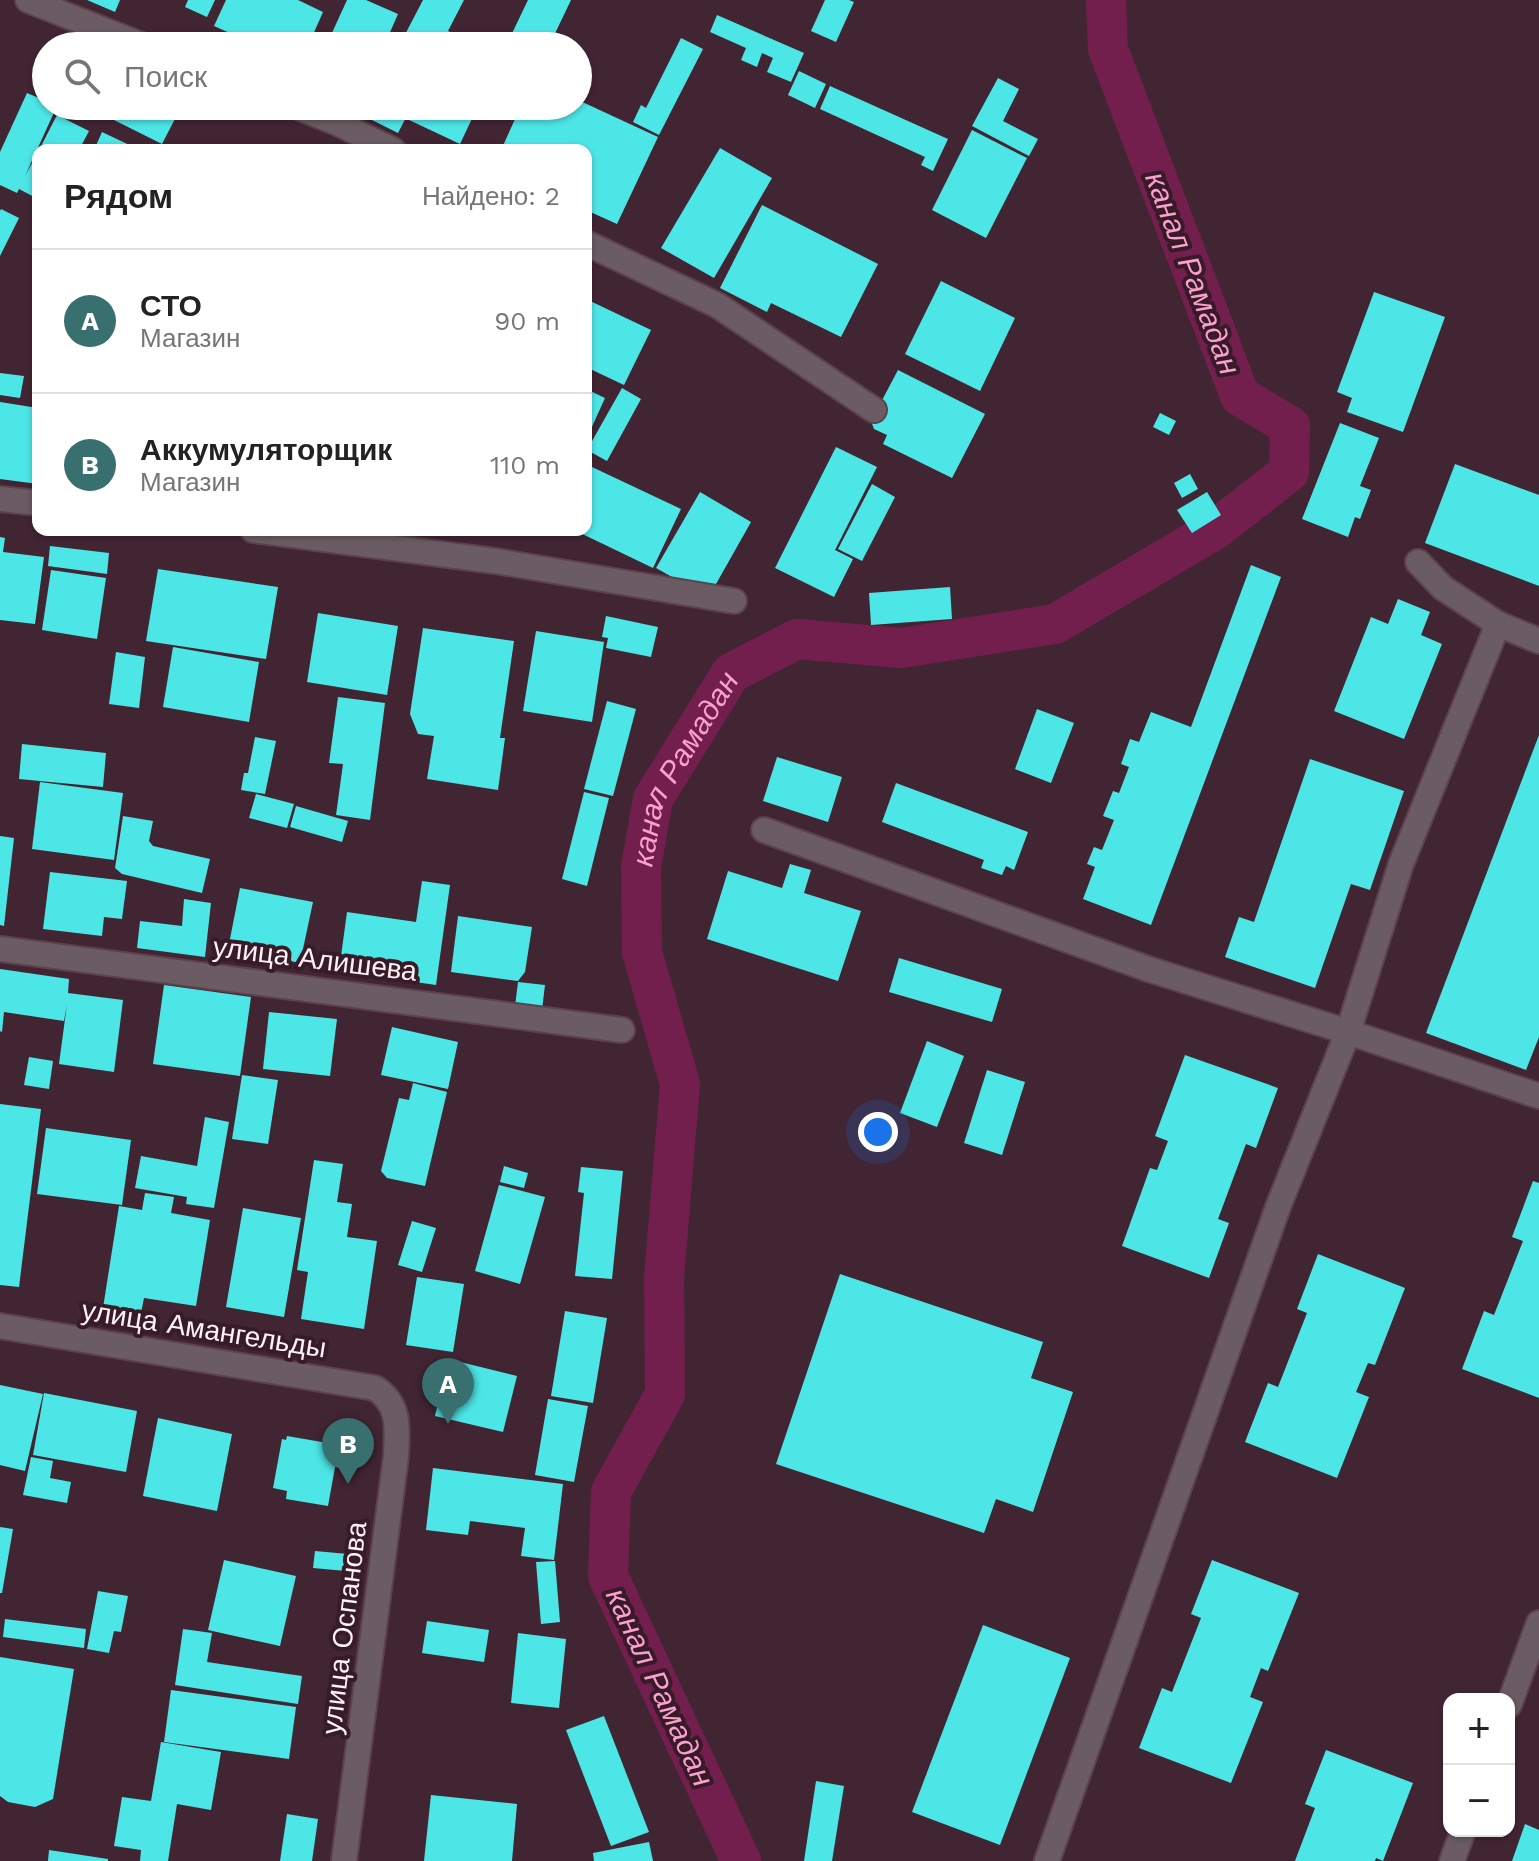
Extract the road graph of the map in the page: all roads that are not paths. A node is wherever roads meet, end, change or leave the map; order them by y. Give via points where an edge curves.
1 (28, 0) edge
2 (109, 32) edge
3 (330, 120) edge
4 (381, 144) edge
5 (592, 246) edge
6 (874, 410) dead end
7 (0, 499) edge
8 (32, 502) edge
9 (300, 536) edge
10 (1418, 562) dead end
11 (734, 601) dead end
12 (1498, 624) junction
13 (1539, 641) edge
14 (764, 830) dead end
15 (0, 949) edge
16 (622, 1030) dead end
17 (1348, 1032) junction
18 (1539, 1096) edge
19 (0, 1326) edge
20 (391, 1404) joint
21 (1539, 1623) edge
22 (1513, 1693) edge
23 (1461, 1837) edge
24 (344, 1861) edge
25 (1047, 1861) edge
26 (1452, 1861) edge

1 - 2 street
3 - 4 street
5 - 6 street via 717,305
7 - 8 street
9 - 11 street via 495,561
10 - 12 street via 1443,588
12 - 13 street
12 - 17 street via 1401,864
14 - 17 street via 1148,969
15 - 16 street, улица Алишева
17 - 18 street
17 - 25 street via 1278,1207
19 - 20 street, улица Амангельды via 375,1388
20 - 24 street, улица Оспанова via 397,1420 396,1456
21 - 22 street
23 - 26 street

